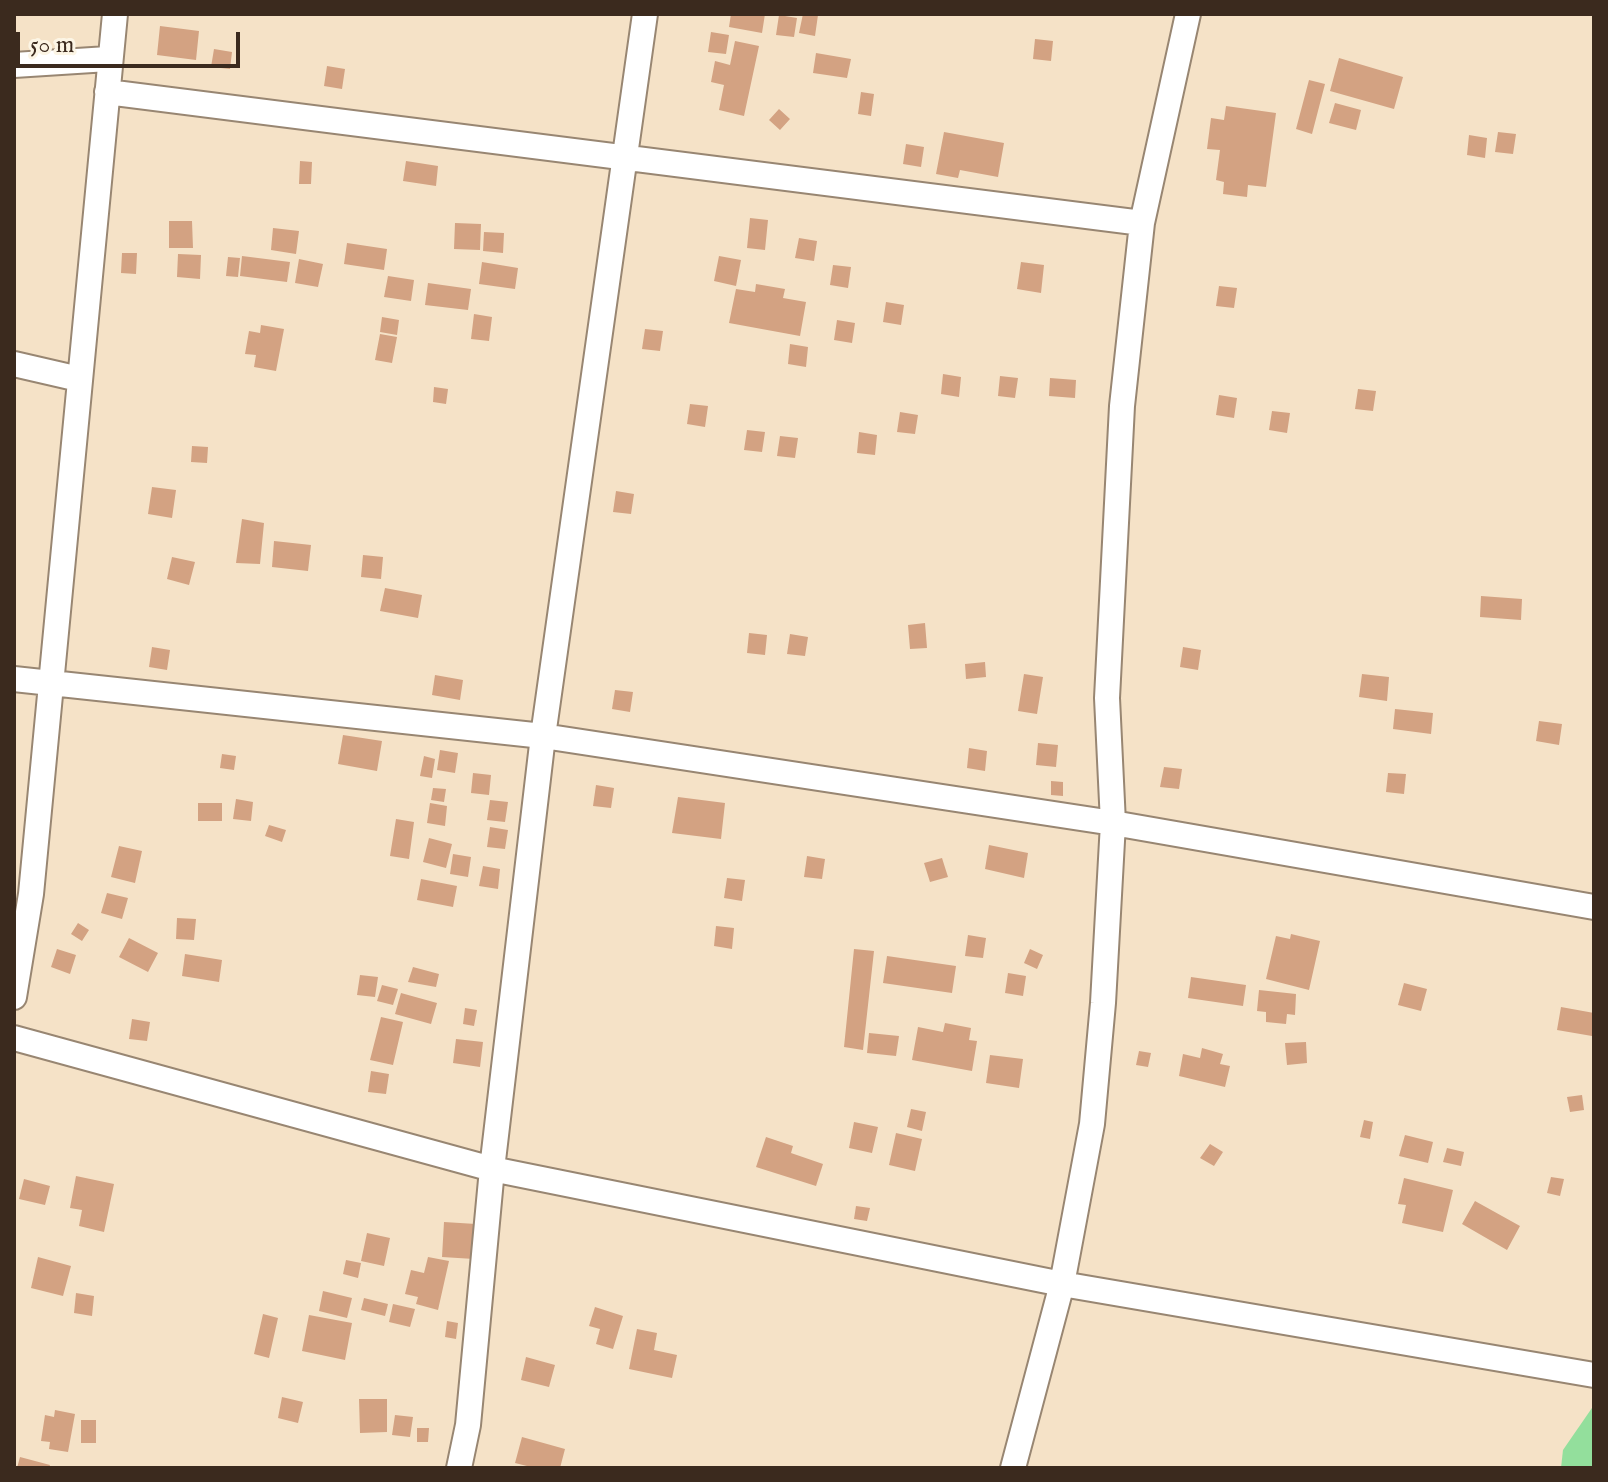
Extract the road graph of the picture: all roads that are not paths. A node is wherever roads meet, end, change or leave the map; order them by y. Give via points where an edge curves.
1 (115, 14) edge
2 (645, 14) edge
3 (1188, 14) edge
4 (108, 59) junction
5 (14, 65) edge
6 (107, 92) junction
7 (625, 159) junction
8 (1142, 223) junction
9 (14, 364) edge
10 (79, 379) junction
11 (14, 679) edge
12 (50, 682) junction
13 (543, 736) junction
14 (1113, 823) junction
15 (1594, 907) edge
16 (14, 997) edge
17 (14, 1038) edge
18 (492, 1169) junction
19 (1062, 1284) junction
20 (1594, 1375) edge
21 (459, 1468) edge
22 (1013, 1468) edge

1 - 4 street
2 - 7 street
3 - 8 street
4 - 5 street
4 - 6 street
6 - 7 street
6 - 10 street
7 - 8 street
7 - 13 street
8 - 14 street via 1122,406 1110,596 1107,698
9 - 10 street
10 - 12 street
11 - 12 street
12 - 13 street
12 - 16 street via 31,894
13 - 14 street
13 - 18 street
14 - 15 street
14 - 19 street via 1092,1124
17 - 18 street
18 - 19 street
18 - 21 street via 468,1425
19 - 20 street
19 - 22 street

